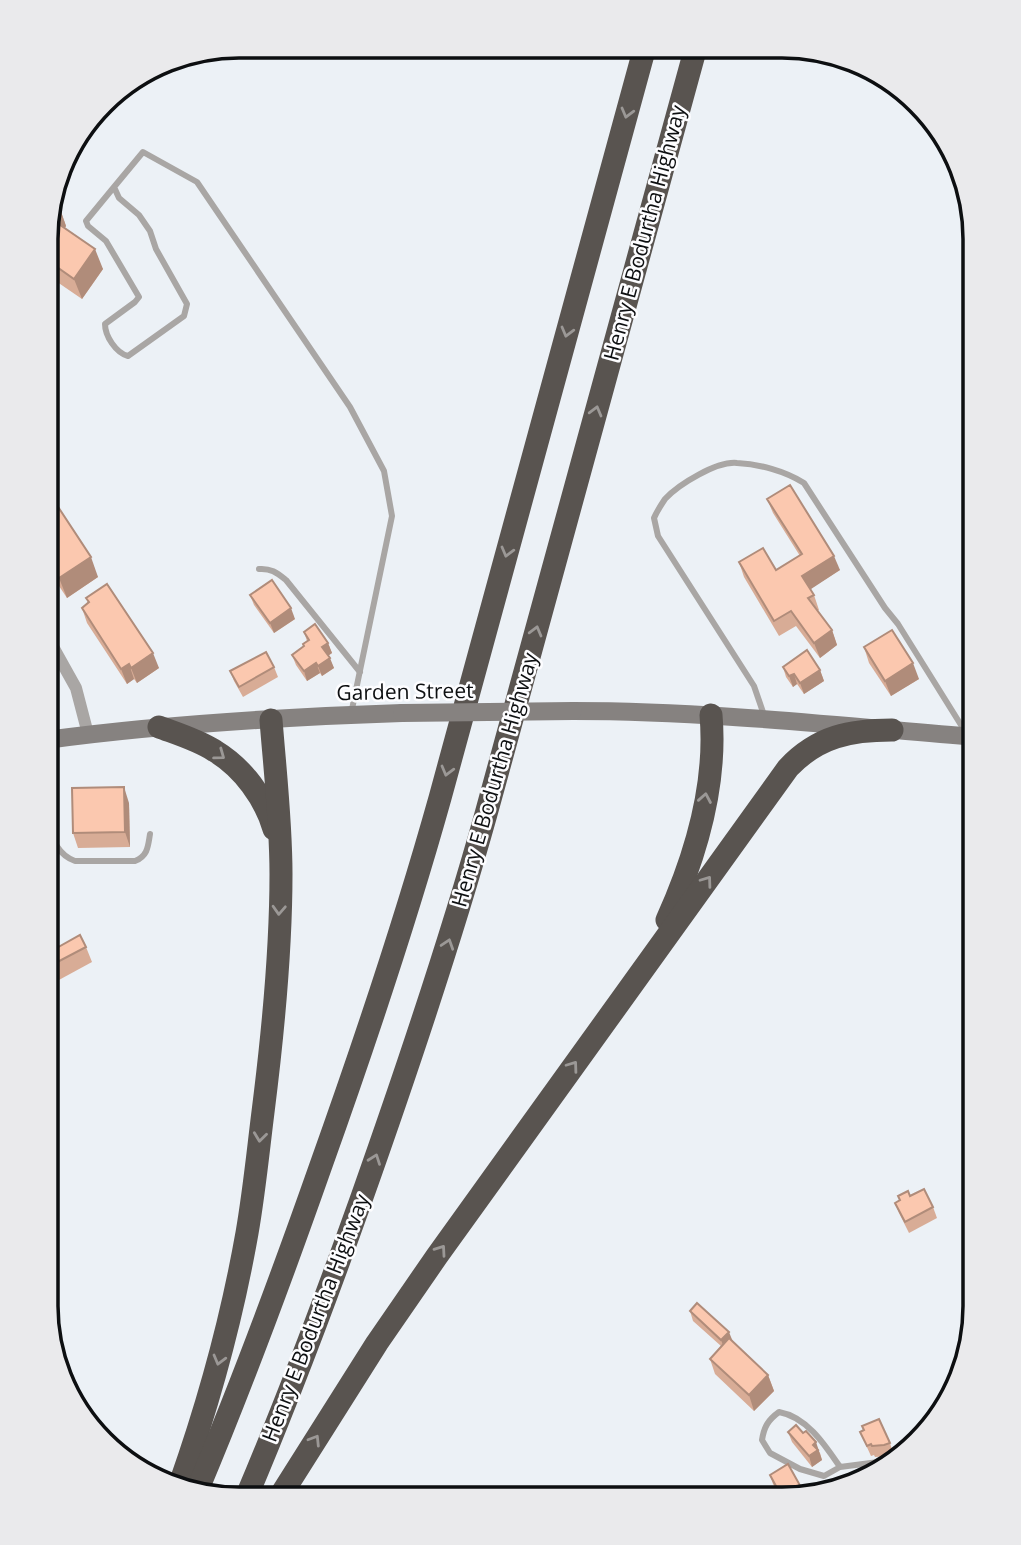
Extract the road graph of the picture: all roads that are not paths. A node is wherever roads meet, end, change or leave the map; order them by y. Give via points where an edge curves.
1 (642, 58) edge
2 (693, 58) edge
3 (114, 187) junction
4 (259, 569) dead end
5 (58, 656) edge
6 (360, 672) junction
7 (351, 715) junction
8 (711, 715) junction
9 (766, 719) junction
10 (271, 720) junction
11 (963, 722) edge
12 (159, 727) junction
13 (892, 730) junction
14 (88, 734) junction
15 (963, 735) edge
16 (58, 738) edge
17 (150, 834) dead end
18 (58, 848) edge
19 (281, 874) junction
20 (624, 996) junction
21 (874, 1463) edge
22 (840, 1467) junction
23 (182, 1477) edge
24 (200, 1483) edge
25 (250, 1487) edge
26 (286, 1487) edge

1 -> 24 highway via 406,915 288,1257
25 -> 2 highway, Henry E Bodurtha Highway via 334,1273 456,917
3 - 3 lane via 86,223 106,241 139,297 105,324 118,350 128,356 184,316 187,304 150,231
3 - 6 lane via 143,152 197,181 350,407 384,471 393,516
4 - 6 lane via 275,571 286,580
5 - 14 street via 76,688
6 - 7 lane
7 - 8 street, Garden Street, bridge via 621,711
7 - 10 street, Garden Street
8 - 9 street, Garden Street
20 -> 8 highway via 658,938 690,860 706,794
9 - 11 lane via 754,686 658,536 654,518 678,487 705,471 734,462 804,483
9 - 13 street, Garden Street
10 - 12 street, Garden Street
10 - 19 highway
12 - 14 street, Garden Street
12 -> 19 highway via 213,749 250,784 271,822
13 - 15 street, Garden Street
20 -> 13 highway via 797,758 818,743 841,735
14 - 16 street, Garden Street
17 - 18 lane via 143,858 135,861 68,859
19 -> 23 highway via 270,1059 248,1230 223,1343
26 -> 20 highway via 406,1300
21 - 22 lane
22 - 22 lane via 824,1476 800,1469 770,1453 762,1440 764,1428 779,1412 800,1420

